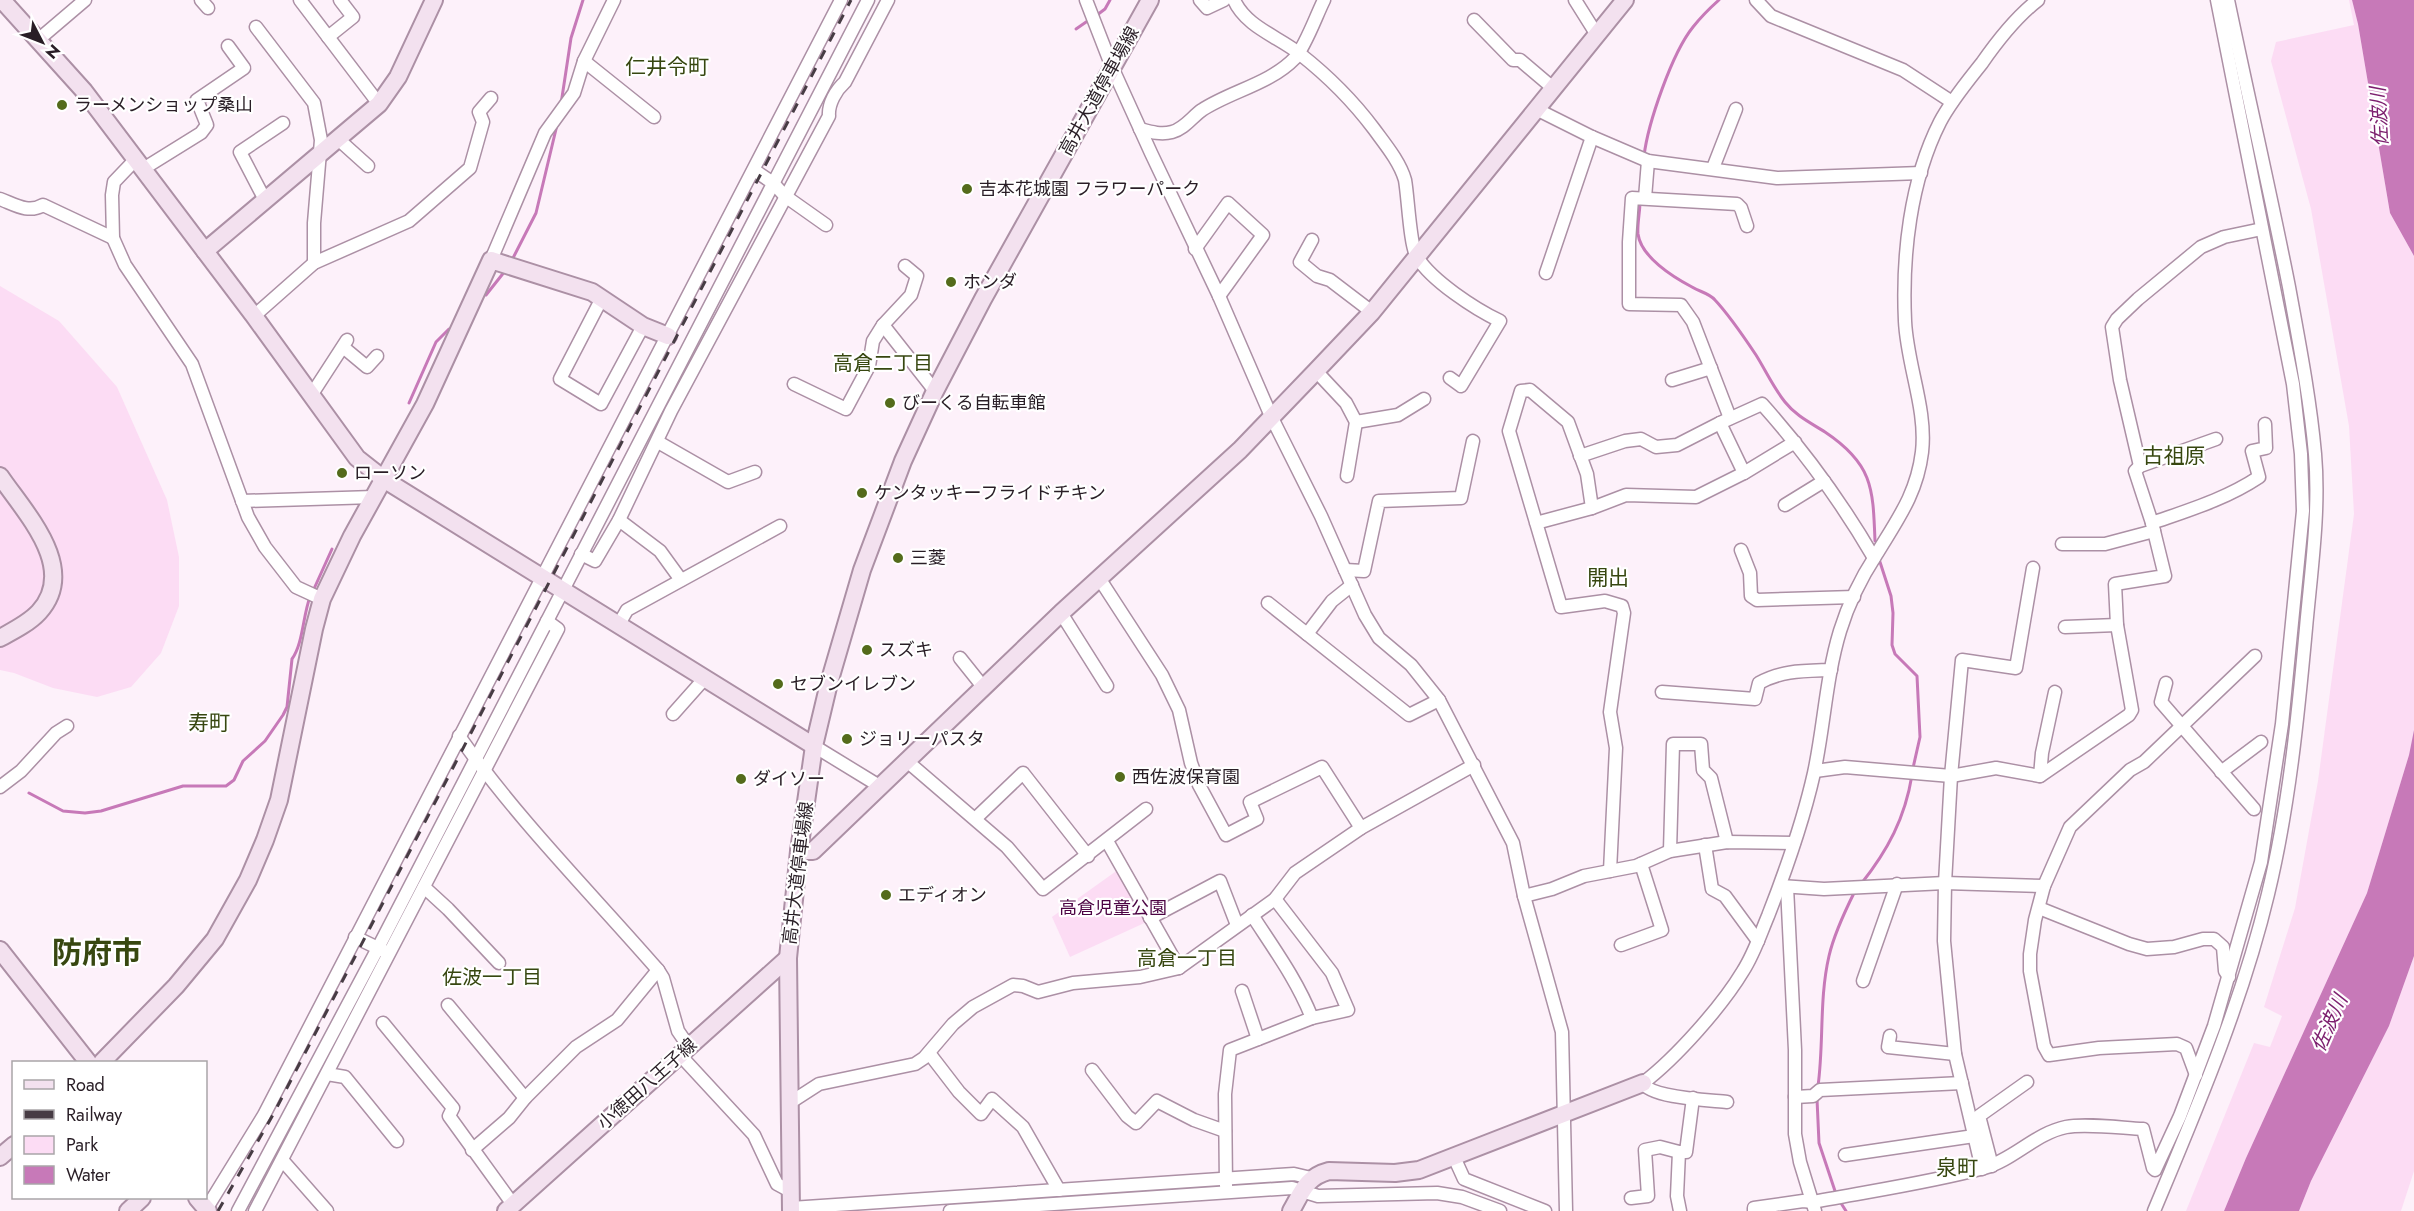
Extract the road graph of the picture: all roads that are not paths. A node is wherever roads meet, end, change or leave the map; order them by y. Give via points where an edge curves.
1 (2, 0) edge
2 (85, 0) edge
3 (300, 0) edge
4 (340, 0) edge
5 (434, 0) edge
6 (614, 0) edge
7 (868, 0) edge
8 (888, 0) edge
9 (1086, 0) edge
10 (1150, 0) edge
11 (1200, 0) edge
12 (1224, 0) edge
13 (1234, 0) edge
14 (1324, 0) edge
15 (1575, 0) edge
16 (1625, 0) edge
17 (1756, 0) edge
18 (2038, 0) edge
19 (2217, 0) edge
20 (2228, 0) edge
21 (838, 2) edge
22 (860, 16) junction
23 (1474, 20) dead end
24 (876, 23) junction
25 (256, 27) dead end
26 (1597, 35) junction
27 (328, 37) junction
28 (38, 40) junction
29 (228, 46) dead end
30 (1298, 52) junction
31 (584, 61) junction
32 (1112, 67) junction
33 (1553, 88) junction
34 (492, 98) dead end
35 (1952, 102) junction
36 (379, 104) junction
37 (1536, 109) junction
38 (1736, 109) dead end
39 (654, 117) dead end
40 (283, 123) dead end
41 (1140, 129) junction
42 (1592, 137) junction
43 (338, 139) junction
44 (320, 155) junction
45 (1648, 161) junction
46 (139, 164) junction
47 (368, 166) dead end
48 (1713, 168) junction
49 (754, 170) junction
50 (1921, 173) junction
51 (773, 183) junction
52 (785, 196) junction
53 (0, 198) edge
54 (1645, 198) junction
55 (265, 200) junction
56 (826, 225) dead end
57 (1747, 226) dead end
58 (2262, 229) junction
59 (113, 238) junction
60 (1312, 240) dead end
61 (1195, 249) junction
62 (205, 251) junction
63 (1416, 256) junction
64 (314, 263) junction
65 (503, 264) junction
66 (905, 266) dead end
67 (1546, 273) dead end
68 (1219, 296) junction
69 (602, 298) junction
70 (1372, 312) junction
71 (254, 316) junction
72 (883, 325) junction
73 (643, 326) junction
74 (668, 336) junction
75 (377, 356) dead end
76 (1711, 368) junction
77 (1316, 371) junction
78 (1450, 378) dead end
79 (1672, 380) dead end
80 (794, 384) dead end
81 (935, 391) junction
82 (312, 394) junction
83 (1424, 399) dead end
84 (1271, 416) junction
85 (1725, 420) junction
86 (1356, 422) junction
87 (2265, 424) dead end
88 (2216, 439) dead end
89 (1473, 441) dead end
90 (657, 442) junction
91 (1795, 442) junction
92 (1580, 456) junction
93 (2140, 465) junction
94 (755, 472) dead end
95 (1744, 473) junction
96 (0, 476) edge
97 (1347, 476) dead end
98 (385, 480) junction
99 (1824, 482) junction
100 (374, 496) junction
101 (242, 501) junction
102 (1785, 505) dead end
103 (1592, 508) junction
104 (619, 520) junction
105 (1536, 523) junction
106 (780, 526) dead end
107 (2153, 527) junction
108 (2062, 544) dead end
109 (1741, 550) dead end
110 (581, 554) junction
111 (1874, 558) junction
112 (2033, 568) dead end
113 (1346, 570) junction
114 (543, 576) junction
115 (1099, 578) junction
116 (681, 580) junction
117 (1352, 585) junction
118 (564, 589) junction
119 (1854, 597) junction
120 (322, 599) junction
121 (1268, 603) dead end
122 (1061, 613) junction
123 (547, 621) junction
124 (619, 624) junction
125 (2117, 625) junction
126 (2065, 627) dead end
127 (1307, 634) junction
128 (0, 638) edge
129 (2255, 656) dead end
130 (960, 658) dead end
131 (1832, 670) junction
132 (705, 678) junction
133 (2166, 683) dead end
134 (1107, 687) dead end
135 (984, 688) junction
136 (1662, 692) dead end
137 (2055, 692) dead end
138 (1439, 699) junction
139 (673, 714) dead end
140 (67, 726) dead end
141 (2181, 727) junction
142 (459, 736) junction
143 (2261, 742) dead end
144 (814, 746) junction
145 (474, 758) junction
146 (908, 762) junction
147 (1474, 765) junction
148 (484, 771) junction
149 (1815, 771) junction
150 (2220, 772) junction
151 (1951, 776) junction
152 (2040, 776) junction
153 (0, 787) edge
154 (880, 788) junction
155 (1146, 809) dead end
156 (2254, 809) dead end
157 (976, 818) junction
158 (1361, 828) junction
159 (1107, 841) junction
160 (1727, 842) junction
161 (1794, 843) junction
162 (1705, 845) junction
163 (799, 851) junction
164 (1670, 851) junction
165 (1088, 855) junction
166 (1641, 864) junction
167 (1610, 870) junction
168 (1944, 883) junction
169 (1898, 884) junction
170 (1783, 886) junction
171 (2044, 886) junction
172 (424, 887) junction
173 (1524, 896) junction
174 (1275, 899) junction
175 (2039, 908) junction
176 (1252, 915) junction
177 (1150, 918) junction
178 (1237, 926) junction
179 (355, 937) junction
180 (1758, 941) junction
181 (1621, 945) dead end
182 (378, 948) junction
183 (0, 950) edge
184 (390, 954) junction
185 (788, 958) junction
186 (499, 963) dead end
187 (1179, 968) junction
188 (658, 970) junction
189 (2229, 976) junction
190 (1863, 981) dead end
191 (1242, 991) dead end
192 (448, 1005) dead end
193 (1312, 1018) junction
194 (383, 1023) dead end
195 (1890, 1036) dead end
196 (1258, 1039) junction
197 (684, 1051) junction
198 (929, 1053) junction
199 (1955, 1054) junction
200 (87, 1061) edge
201 (103, 1061) edge
202 (1092, 1070) dead end
203 (327, 1074) junction
204 (2196, 1075) junction
205 (2027, 1082) dead end
206 (1643, 1083) junction
207 (1962, 1083) junction
208 (1795, 1097) junction
209 (525, 1098) junction
210 (1693, 1098) junction
211 (1727, 1102) dead end
212 (788, 1104) junction
213 (1564, 1112) junction
214 (264, 1115) junction
215 (285, 1125) junction
216 (298, 1131) junction
217 (1225, 1131) junction
218 (1974, 1136) junction
219 (397, 1141) dead end
220 (12, 1146) edge
221 (472, 1150) junction
222 (1679, 1152) junction
223 (1845, 1155) dead end
224 (0, 1157) edge
225 (1454, 1157) junction
226 (282, 1161) junction
227 (1987, 1167) junction
228 (1226, 1179) junction
229 (1306, 1185) junction
230 (252, 1188) junction
231 (1059, 1190) junction
232 (1227, 1192) junction
233 (265, 1194) junction
234 (998, 1194) junction
235 (1631, 1198) dead end
236 (140, 1199) edge
237 (1124, 1199) junction
238 (791, 1203) edge
239 (1814, 1206) edge
240 (204, 1207) edge
241 (509, 1207) edge
242 (992, 1209) edge
243 (128, 1211) edge
244 (238, 1211) edge
245 (255, 1211) edge
246 (327, 1211) edge
247 (950, 1211) edge
248 (1131, 1211) edge
249 (1291, 1211) edge
250 (1500, 1211) edge
251 (1545, 1211) edge
252 (1566, 1211) edge
253 (1680, 1211) edge
254 (1754, 1211) edge
255 (2154, 1211) edge

1 - 28 street
2 - 28 street
3 - 27 street
4 - 27 street via 353,17
5 - 36 street via 398,77
6 - 31 street
7 - 22 street
8 - 24 street
9 - 32 street
10 - 32 street, 高井大道停車場線
11 - 12 street via 1207,8
13 - 30 street via 1247,18
14 - 30 street
15 - 26 street
16 - 26 street
17 - 35 street via 1772,16 1903,70
18 - 35 street via 1999,40
19 - 58 street
20 - 255 street via 2299,339 2316,456 2315,528 2285,807 2268,894 2217,1054
21 - 22 street
21 - 49 street
22 - 24 street
22 - 51 street
23 - 33 street via 1513,60 1520,60
24 - 52 street
25 - 44 street via 314,103
26 - 33 street
27 - 36 street
28 - 46 street via 84,91
29 - 46 street via 244,68 197,100 207,126 201,133
30 - 41 street via 1284,67 1208,106 1172,132
30 - 63 street via 1335,83 1399,166
31 - 39 street
31 - 65 street via 574,93 546,132
32 - 41 street
32 - 81 street, 高井大道停車場線
33 - 37 street
34 - 64 street via 479,112 483,122 470,168 409,220
35 - 50 street via 1930,144
36 - 43 street
37 - 42 street
37 - 63 street
38 - 48 street
40 - 55 street via 240,152
41 - 61 street
42 - 45 street
42 - 67 street
43 - 44 street
43 - 47 street
44 - 55 street
44 - 64 street
45 - 48 street
45 - 54 street
46 - 59 street via 114,182
46 - 62 street
48 - 50 street via 1777,178
49 - 51 street
49 - 74 street
50 - 111 street via 1910,224 1905,322 1923,428 1922,452 1912,495
51 - 52 street
51 - 110 street
52 - 56 street
52 - 90 street
53 - 59 street via 24,209 43,205
54 - 57 street via 1737,204
54 - 76 street via 1632,198 1629,304 1681,305 1693,322
55 - 62 street
58 - 93 street via 2224,237 2201,247 2138,299 2112,327
58 - 189 street via 2293,384 2303,511 2272,800 2261,862
59 - 101 street via 124,265 192,364
60 - 70 street via 1300,262 1317,276 1330,279
61 - 68 street
61 - 68 street via 1228,203 1263,235
62 - 71 street
63 - 70 street
63 - 78 street via 1475,309 1500,321 1461,386
64 - 71 street
65 - 69 street
65 - 98 street
66 - 72 street via 917,276 911,295
68 - 84 street
69 - 73 street
69 - 73 street via 560,380 601,404
70 - 77 street
71 - 82 street
72 - 80 street via 873,341 870,366 846,409
72 - 81 street
73 - 74 street
74 - 114 street
75 - 82 street via 367,367 345,344
76 - 79 street
76 - 85 street
77 - 84 street
77 - 86 street via 1346,403
81 - 144 street, 高井大道停車場線 via 903,461 862,570
82 - 98 street via 357,458
83 - 86 street via 1398,415
84 - 113 street
84 - 115 street via 1240,450
85 - 91 street via 1762,404
85 - 92 street via 1677,445 1656,447 1641,439
85 - 95 street
86 - 97 street
87 - 107 street via 2266,448 2252,451 2259,477 2240,490
88 - 93 street
89 - 113 street via 1461,498 1379,501 1365,571
90 - 94 street via 728,482
90 - 104 street
91 - 95 street
91 - 99 street
92 - 103 street
92 - 105 street via 1568,422 1530,390 1521,391 1509,431
93 - 107 street via 2135,471
95 - 103 street via 1695,497 1626,495
96 - 128 street via 46,546 54,583 39,612
98 - 100 street
98 - 114 street
99 - 102 street
99 - 111 street
100 - 101 street
100 - 120 street
101 - 120 street via 266,547 296,587
103 - 105 street
104 - 110 street via 595,561
104 - 116 street via 660,551
105 - 167 street via 1561,607 1605,601 1622,606 1624,613 1610,712 1616,748
106 - 116 street
107 - 108 street via 2105,544
107 - 125 street via 2165,576 2115,584
109 - 119 street via 1750,573 1751,596 1757,600
110 - 118 street
111 - 119 street
112 - 151 street via 2016,668 1962,660
113 - 117 street
114 - 118 street
114 - 142 street
115 - 122 street
115 - 158 street via 1162,675 1179,710 1199,785 1226,835 1257,819 1250,802 1322,767
116 - 124 street via 627,610
117 - 127 street via 1332,601
117 - 138 street via 1379,638 1411,665
118 - 123 street
118 - 124 street
119 - 131 street via 1840,632
120 - 201 street via 279,800 248,880 215,939 176,986
121 - 127 street
122 - 134 street
122 - 135 street
123 - 145 street
123 - 148 street via 558,629
124 - 132 street
125 - 126 street
125 - 152 street via 2132,710
127 - 138 street via 1409,715
129 - 141 street
130 - 135 street
131 - 136 street via 1773,675 1759,683 1755,699
131 - 149 street
132 - 139 street
132 - 144 street
133 - 141 street via 2161,702
135 - 146 street
137 - 152 street
138 - 147 street
140 - 153 street
141 - 150 street
141 - 171 street via 2070,826
142 - 145 street
142 - 179 street
143 - 150 street
144 - 154 street
144 - 163 street, 高井大道停車場線
145 - 148 street
145 - 182 street
146 - 154 street
146 - 157 street
147 - 158 street
147 - 173 street via 1513,843
148 - 172 street
148 - 188 street
149 - 151 street via 1845,767
149 - 161 street
150 - 156 street
151 - 152 street via 1996,768
151 - 168 street
154 - 163 street via 813,851
155 - 159 street
157 - 165 street via 1043,889
157 - 165 street via 1023,773
158 - 174 street via 1295,873
159 - 165 street
159 - 177 street
160 - 161 street
160 - 162 street
160 - 164 street via 1711,778 1703,770 1701,744 1673,744
161 - 170 street
162 - 164 street
162 - 180 street via 1712,889 1725,896
163 - 185 street, 高井大道停車場線
164 - 166 street
166 - 167 street
166 - 181 street via 1662,930
167 - 173 street
168 - 169 street
168 - 171 street
168 - 199 street via 1944,941
169 - 170 street via 1824,889
169 - 190 street
170 - 180 street
170 - 208 street
171 - 175 street
172 - 184 street
172 - 186 street
173 - 213 street via 1559,1015
174 - 176 street
174 - 193 street via 1332,973 1348,1010
175 - 189 street via 2147,949 2214,939 2223,947
175 - 204 street via 2030,971 2049,1055 2177,1044 2186,1048
176 - 178 street
176 - 193 street via 1289,971
177 - 178 street via 1220,881
177 - 187 street
178 - 187 street
179 - 182 street
179 - 214 street
180 - 206 street via 1744,970 1720,1003
182 - 184 street
182 - 215 street
183 - 200 street
184 - 203 street
185 - 197 street, 小徳田八王子線
185 - 212 street, 高井大道停車場線
187 - 198 street via 1140,977 1072,983 1038,992 1013,985 973,1007
188 - 197 street
188 - 209 street via 617,1020 576,1047
189 - 204 street
191 - 196 street
192 - 209 street
193 - 196 street
194 - 221 street via 453,1108 449,1116
195 - 199 street via 1888,1047
196 - 217 street via 1230,1050 1224,1094
197 - 238 street via 754,1135 777,1184
197 - 241 street, 小徳田八王子線
198 - 212 street via 915,1064 819,1084
198 - 231 street via 981,1114 992,1099 1023,1127
199 - 207 street
202 - 217 street via 1136,1123 1157,1101
203 - 216 street
203 - 219 street via 345,1077
204 - 227 street via 2155,1170 2144,1129 2066,1126
205 - 227 street via 1979,1116
206 - 210 street via 1652,1091
206 - 213 street
207 - 208 street via 1820,1090 1813,1096
207 - 218 street
208 - 239 street via 1795,1134
209 - 221 street via 509,1118
210 - 211 street
210 - 222 street via 1686,1152
212 - 238 street, 高井大道停車場線
213 - 225 street
213 - 252 street
214 - 215 street
214 - 240 street
215 - 216 street
215 - 230 street
216 - 226 street
217 - 228 street
218 - 223 street
218 - 227 street
220 - 224 street
221 - 241 street
222 - 235 street via 1660,1147 1645,1150 1648,1196
222 - 253 street
225 - 229 street via 1419,1170 1395,1173 1329,1171
225 - 251 street via 1464,1179
226 - 233 street
226 - 246 street
227 - 239 street
228 - 229 street via 1294,1174
228 - 231 street
228 - 232 street
229 - 232 street
229 - 249 street
229 - 250 street via 1318,1196 1437,1193 1462,1197
230 - 233 street
230 - 244 street
231 - 234 street
232 - 237 street
233 - 245 street
234 - 238 street
234 - 242 street
236 - 243 street
237 - 242 street
237 - 248 street
239 - 254 street via 1803,1201
242 - 247 street

